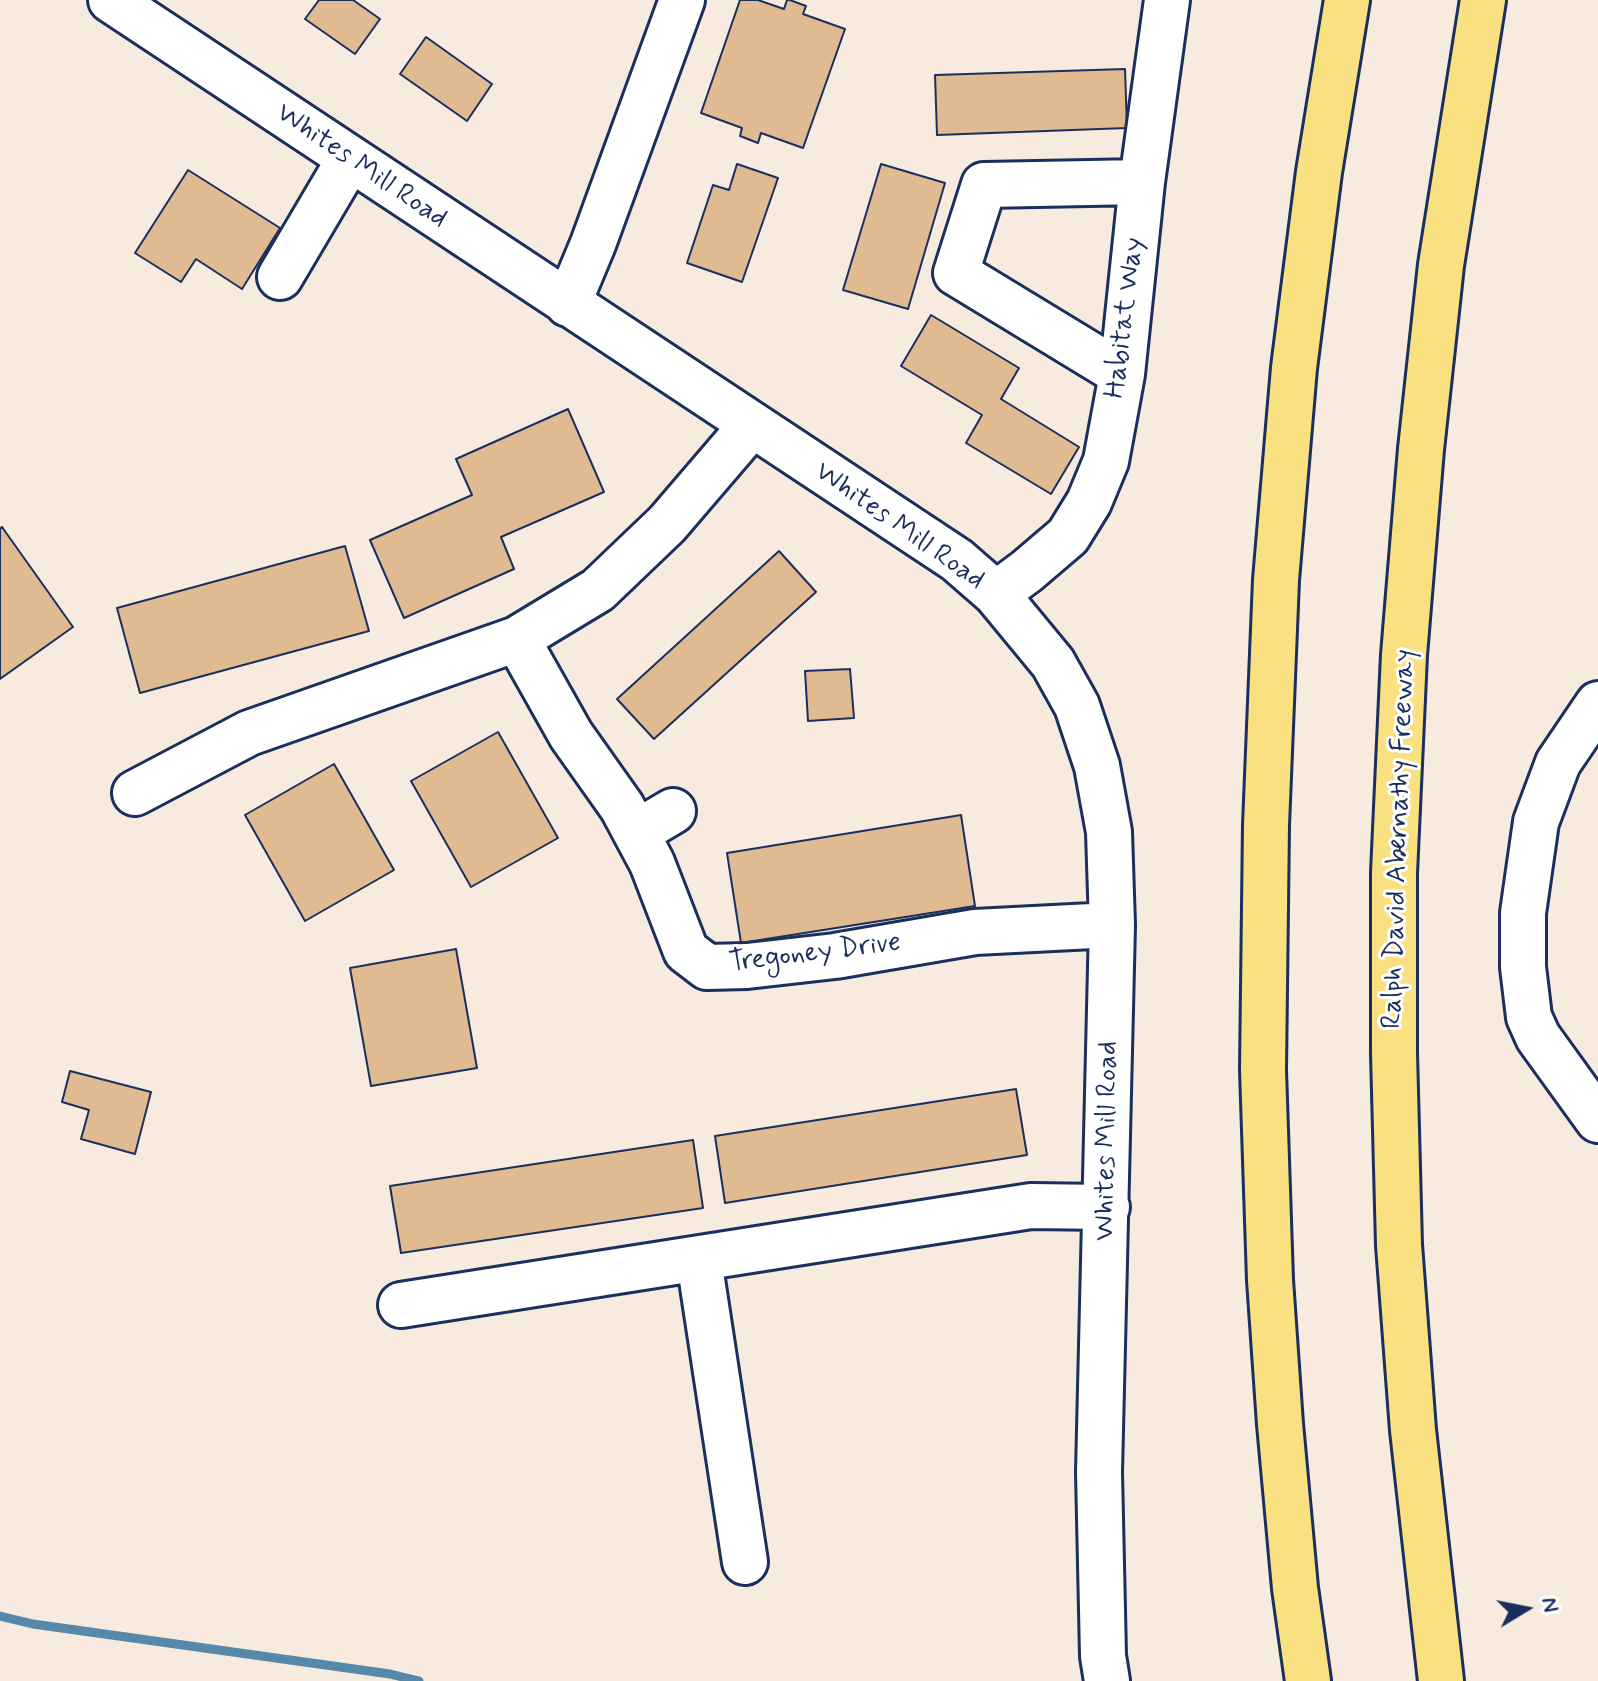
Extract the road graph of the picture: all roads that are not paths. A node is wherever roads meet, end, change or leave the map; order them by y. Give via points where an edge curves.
1 (111, 0) edge
2 (682, 0) edge
3 (1167, 0) edge
4 (1347, 0) edge
5 (1483, 0) edge
6 (349, 160) junction
7 (1142, 182) junction
8 (280, 277) dead end
9 (568, 304) junction
10 (1122, 374) junction
11 (751, 426) junction
12 (996, 594) junction
13 (517, 639) junction
14 (1596, 706) edge
15 (135, 793) dead end
16 (1112, 925) junction
17 (1598, 1120) edge
18 (1107, 1207) junction
19 (699, 1260) junction
20 (401, 1305) dead end
21 (745, 1562) dead end
22 (1107, 1681) edge
23 (1308, 1681) edge
24 (1441, 1681) edge

1 - 6 street, Whites Mill Road
2 - 9 street
3 - 7 street, Habitat Way
4 - 23 highway via 1294,368 1276,580 1266,825 1263,1070 1270,1280 1295,1588
5 - 24 highway, Ralph David Abernathy Freeway via 1441,265 1421,449 1394,873 1399,1245
6 - 8 street
6 - 9 street, Whites Mill Road
7 - 10 street, Habitat Way
7 - 10 street via 984,185 956,273
9 - 11 street, Whites Mill Road
10 - 12 street, Habitat Way via 1106,461 1089,502 1068,536
11 - 12 street, Whites Mill Road via 957,560
11 - 13 street via 667,524 598,590
12 - 16 street, Whites Mill Road via 1053,663 1077,706 1097,766 1109,832
13 - 15 street via 249,733
13 - 16 street, Tregoney Drive via 571,735 622,807 654,822 658,878 686,951 707,967 835,956 975,932
14 - 17 street via 1558,763 1536,822 1523,913 1523,967 1529,1017 1538,1037
16 - 18 street, Whites Mill Road
18 - 19 street via 1031,1206
18 - 22 street, Whites Mill Road via 1099,1472
19 - 20 street
19 - 21 street

